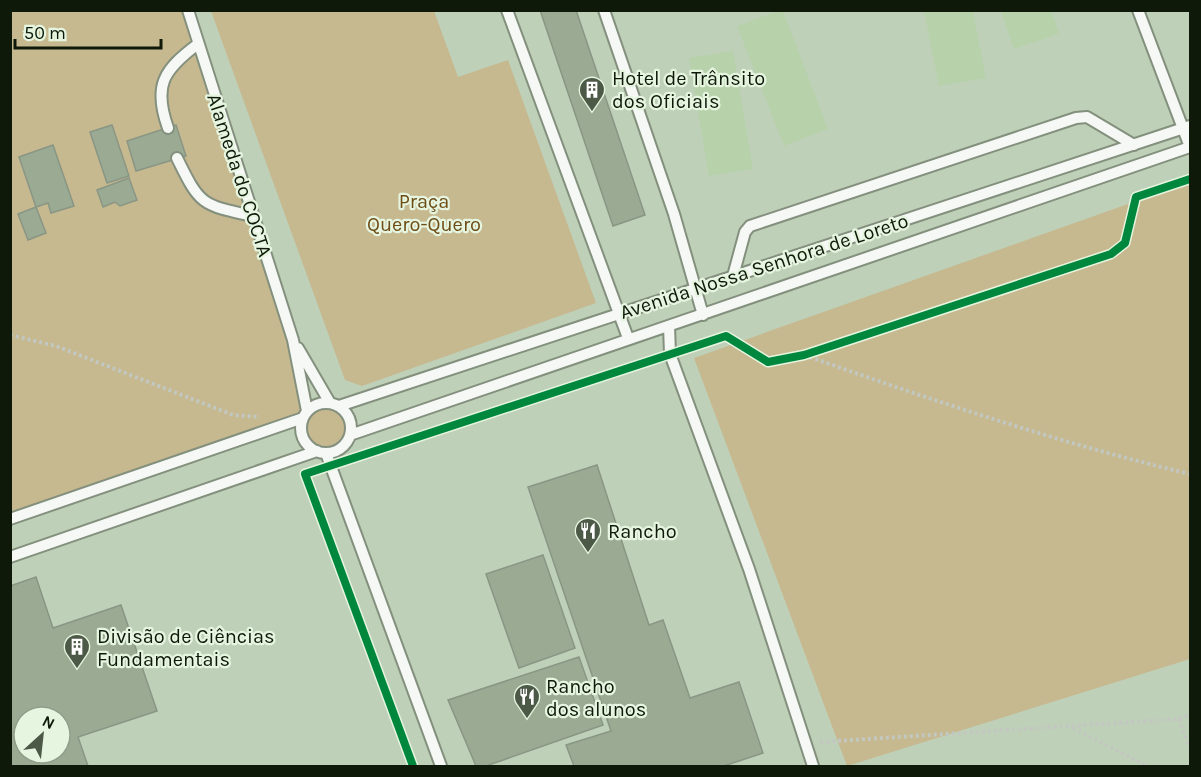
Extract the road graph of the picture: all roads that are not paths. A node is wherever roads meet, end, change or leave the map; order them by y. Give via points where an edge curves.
1 (188, 10) edge
2 (507, 10) edge
3 (604, 10) edge
4 (1138, 10) edge
5 (198, 44) junction
6 (168, 128) dead end
7 (1187, 128) edge
8 (1134, 145) junction
9 (1190, 147) edge
10 (177, 158) dead end
11 (253, 216) junction
12 (734, 276) junction
13 (695, 288) junction
14 (620, 313) junction
15 (703, 315) junction
16 (669, 326) junction
17 (628, 338) junction
18 (293, 340) junction
19 (334, 405) junction
20 (305, 415) junction
21 (350, 435) junction
22 (322, 452) junction
23 (10, 519) edge
24 (10, 557) edge
25 (441, 766) edge
26 (813, 766) edge

1 - 5 lane, Alameda do COCTA
2 - 14 lane
3 - 13 lane via 674,214
4 - 7 lane
5 - 6 lane via 178,59 162,84 159,99
5 - 11 lane, Alameda do COCTA
7 - 8 lane, Avenida Nossa Senhora de Loreto
7 - 9 lane
8 - 12 lane, Avenida Nossa Senhora de Loreto
8 - 12 lane via 1087,117 1065,122 750,226
9 - 15 lane, Avenida Nossa Senhora de Loreto
10 - 11 lane via 195,196 216,207
11 - 18 lane, Alameda do COCTA
12 - 13 lane, Avenida Nossa Senhora de Loreto
13 - 14 lane, Avenida Nossa Senhora de Loreto
13 - 15 lane
14 - 17 lane
14 - 19 lane, Avenida Nossa Senhora de Loreto
15 - 16 lane, Avenida Nossa Senhora de Loreto
16 - 17 lane, Avenida Nossa Senhora de Loreto
16 - 26 lane via 670,354 749,569
17 - 21 lane, Avenida Nossa Senhora de Loreto
18 - 19 lane
18 - 20 lane
19 - 20 lane via 314,406
19 - 21 lane via 350,419
20 - 22 lane via 301,426 305,441
20 - 23 lane
21 - 22 lane via 341,448
22 - 24 lane
22 - 25 lane

